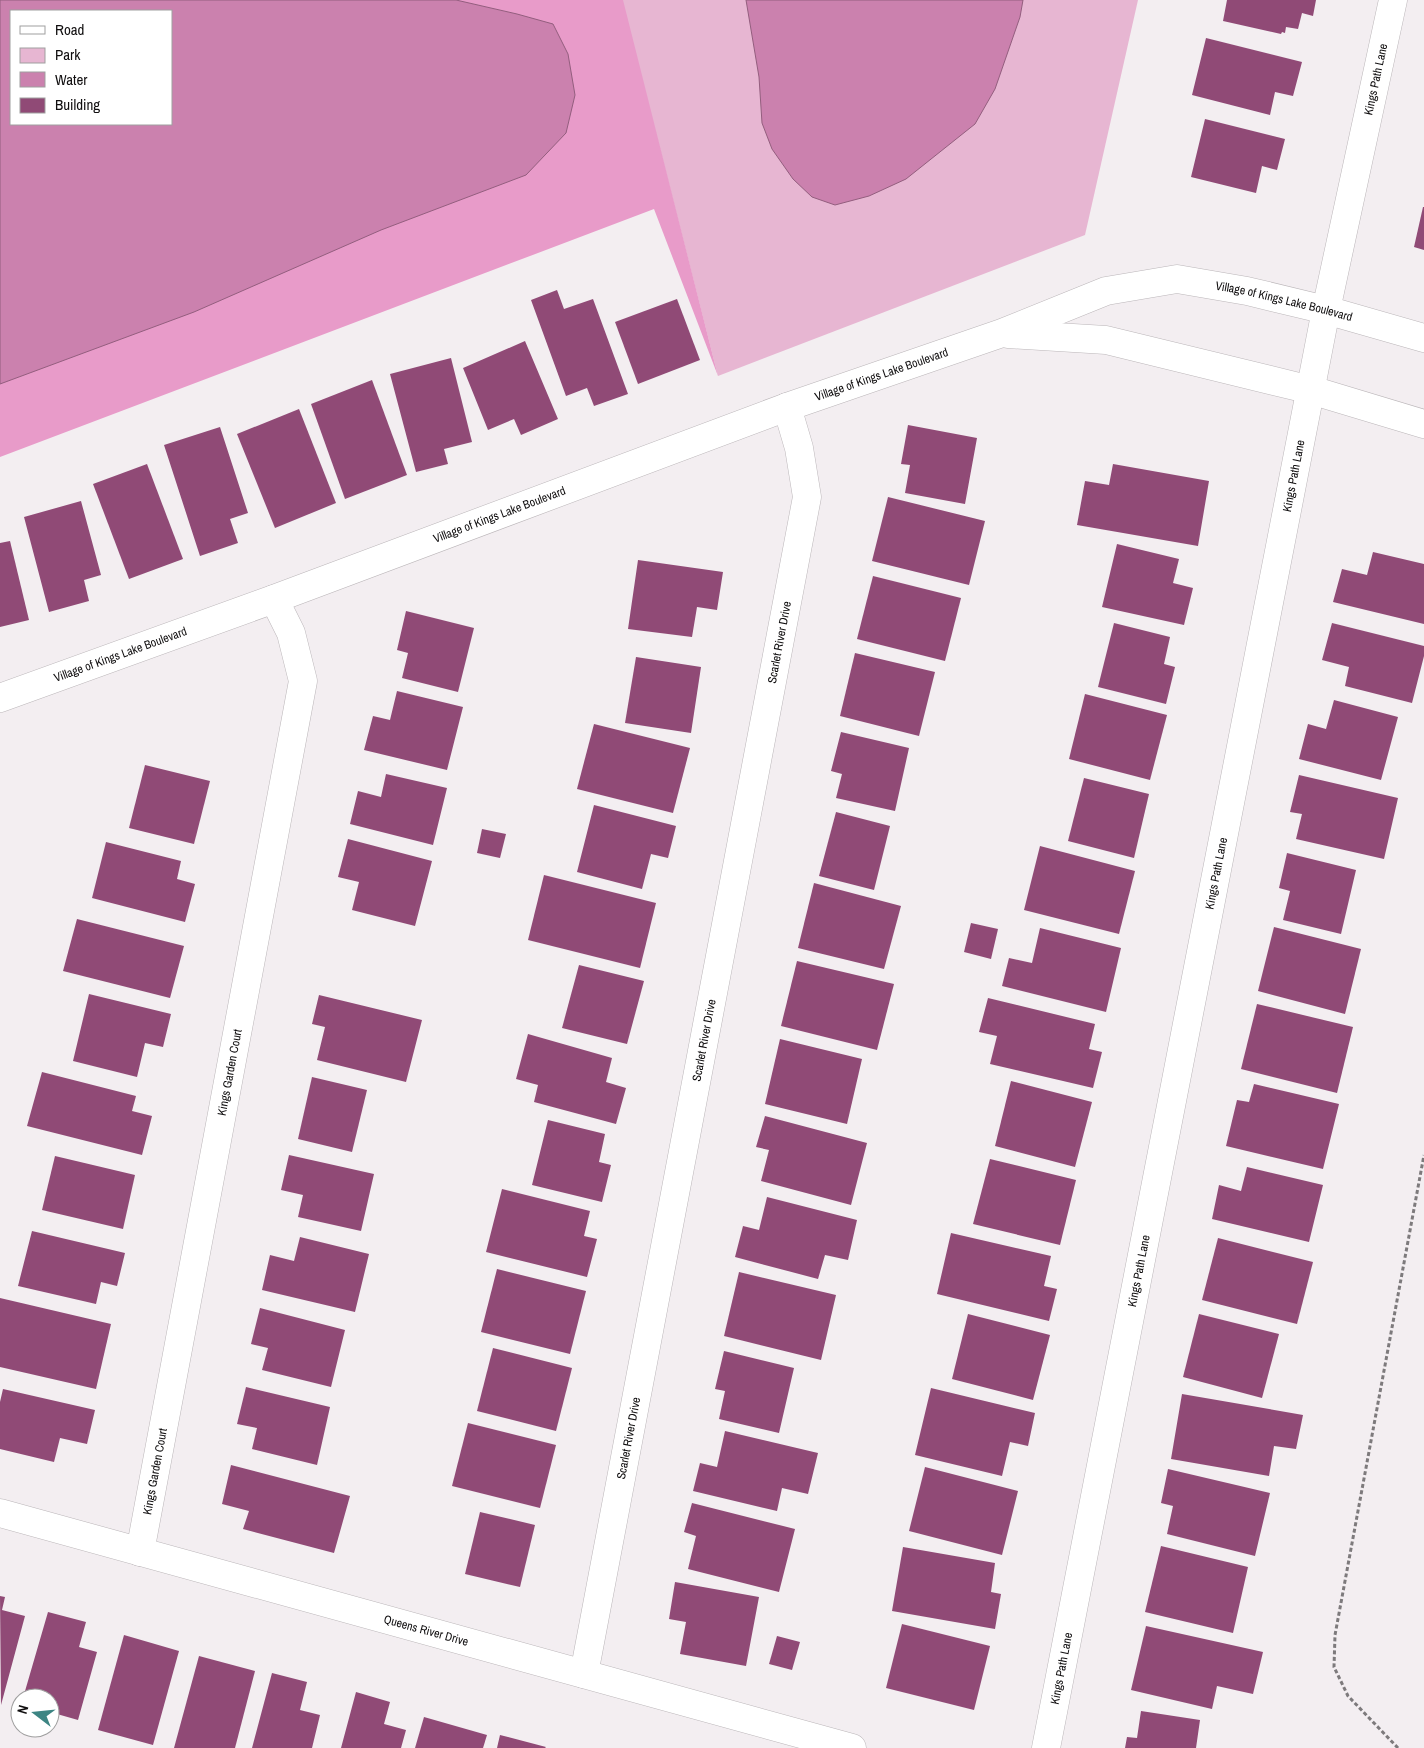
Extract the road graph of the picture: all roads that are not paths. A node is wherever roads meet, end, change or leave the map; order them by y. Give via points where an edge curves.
1 (1394, 0) edge
2 (1326, 310) junction
3 (1002, 333) junction
4 (1424, 338) edge
5 (1311, 390) junction
6 (787, 407) junction
7 (1424, 424) edge
8 (274, 599) junction
9 (0, 698) edge
10 (0, 1513) edge
11 (140, 1552) junction
12 (584, 1674) junction
13 (852, 1748) edge
14 (1046, 1748) edge

1 - 2 street, Kings Path Lane
2 - 3 street, Village of Kings Lake Boulevard via 1247,291 1177,279 1106,290
2 - 4 street, Village of Kings Lake Boulevard
2 - 5 street, Kings Path Lane
3 - 5 street, Village of Kings Lake Boulevard via 1106,340
3 - 6 street, Village of Kings Lake Boulevard
5 - 7 street, Village of Kings Lake Boulevard
5 - 14 street, Kings Path Lane
6 - 8 street, Village of Kings Lake Boulevard
6 - 12 street, Scarlet River Drive via 799,448 807,497
8 - 9 street, Village of Kings Lake Boulevard
8 - 11 street, Kings Garden Court via 291,633 303,681
10 - 11 street, Queens River Drive
11 - 12 street, Queens River Drive
12 - 13 street, Queens River Drive

